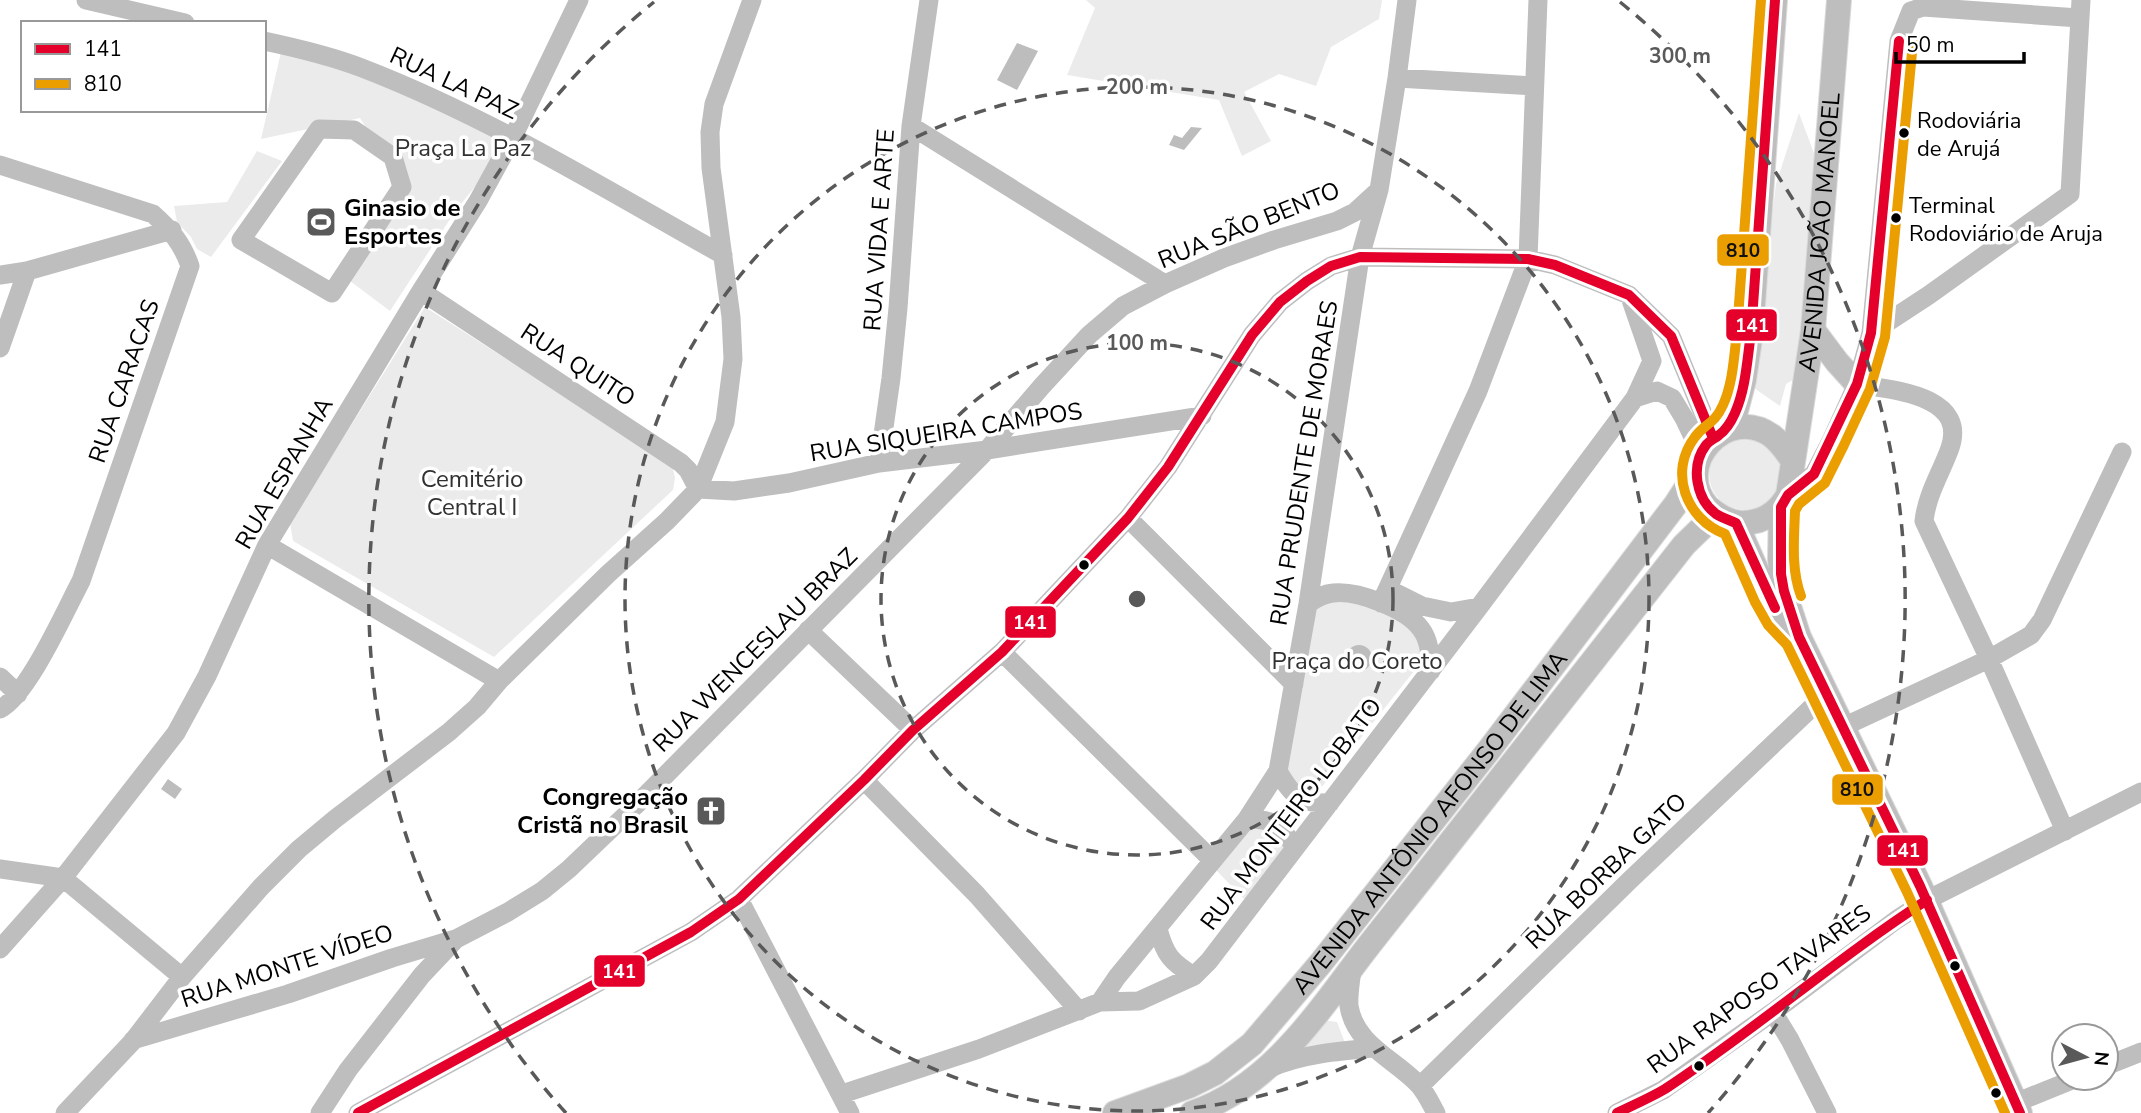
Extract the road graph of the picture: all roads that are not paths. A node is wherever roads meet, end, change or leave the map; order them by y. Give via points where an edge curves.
1 (86, 0) edge
2 (579, 0) edge
3 (752, 0) edge
4 (929, 0) edge
5 (1407, 0) edge
6 (1538, 0) edge
7 (1775, 0) edge
8 (1839, 0) edge
9 (2080, 9) edge
10 (176, 21) edge
11 (266, 42) edge
12 (1397, 78) junction
13 (1534, 86) junction
14 (911, 126) junction
15 (513, 137) junction
16 (0, 164) edge
17 (1379, 190) junction
18 (172, 230) junction
19 (723, 256) junction
20 (1360, 257) junction
21 (1528, 259) junction
22 (27, 271) junction
23 (0, 275) edge
24 (344, 278) joint
25 (1165, 284) junction
26 (421, 291) junction
27 (1629, 295) junction
28 (1813, 330) junction
29 (1871, 333) junction
30 (0, 348) edge
31 (1857, 384) junction
32 (1635, 398) junction
33 (1202, 416) junction
34 (1709, 449) junction
35 (987, 450) junction
36 (2123, 452) dead end
37 (1793, 461) junction
38 (879, 463) junction
39 (698, 489) junction
40 (1785, 501) junction
41 (1128, 518) junction
42 (1726, 519) junction
43 (267, 545) junction
44 (1384, 596) junction
45 (1308, 604) junction
46 (1479, 607) junction
47 (807, 631) junction
48 (1799, 637) junction
49 (1002, 652) junction
50 (1989, 659) junction
51 (1431, 671) junction
52 (0, 677) edge
53 (499, 681) junction
54 (1294, 684) junction
55 (1827, 693) junction
56 (18, 694) junction
57 (0, 709) edge
58 (1843, 727) junction
59 (913, 730) junction
60 (1278, 771) junction
61 (864, 780) junction
62 (2141, 792) edge
63 (1331, 803) junction
64 (1247, 818) junction
65 (2065, 831) junction
66 (1296, 848) junction
67 (1212, 860) junction
68 (0, 869) edge
69 (63, 878) junction
70 (739, 899) junction
71 (1927, 900) junction
72 (1158, 929) junction
73 (456, 939) junction
74 (0, 949) edge
75 (1331, 950) junction
76 (1352, 968) junction
77 (1194, 976) junction
78 (182, 977) junction
79 (1100, 1002) junction
80 (1079, 1011) junction
81 (1773, 1012) junction
82 (133, 1041) junction
83 (1374, 1048) junction
84 (2141, 1052) edge
85 (2120, 1060) edge
86 (1263, 1072) junction
87 (1189, 1086) junction
88 (1420, 1086) junction
89 (2050, 1092) edge
90 (842, 1094) junction
91 (2018, 1108) edge
92 (1195, 1112) edge
93 (65, 1113) edge
94 (320, 1113) edge
95 (358, 1113) edge
96 (850, 1113) edge
97 (1115, 1113) edge
98 (1436, 1113) edge
99 (1617, 1113) edge
100 (1827, 1113) edge

1 - 10 street
2 - 15 street, RUA ESPANHA
3 - 19 street via 714,104 710,132
4 - 14 street, RUA VIDA E ARTE
5 - 12 street, RUA PRUDENTE DE MORAES
6 - 13 street
7 - 34 main road via 1751,333 1736,411
8 - 28 main road, AVENIDA JOÃO MANOEL
9 - 29 street via 2070,194
9 - 29 street via 1911,11 1899,41
11 - 15 street, RUA LA PAZ via 360,68
12 - 13 street
12 - 17 street, RUA PRUDENTE DE MORAES
13 - 21 street
14 - 25 street
14 - 38 street, RUA VIDA E ARTE via 897,322
15 - 19 street, RUA LA PAZ
15 - 26 street, RUA ESPANHA
16 - 18 street, RUA CARACAS via 153,214
17 - 20 street, RUA PRUDENTE DE MORAES
17 - 25 street, RUA SÃO BENTO via 1337,221 1273,240
18 - 22 street
18 - 56 street, RUA CARACAS via 190,266 82,581
19 - 39 street via 732,317 730,389 725,422
20 - 21 street
20 - 33 street via 1331,266 1280,302 1252,335
20 - 45 street, RUA PRUDENTE DE MORAES
21 - 27 street
21 - 44 street via 1478,391
22 - 23 street
22 - 30 street
24 - 24 street via 332,293 241,240 319,129 354,130 393,157 402,187
25 - 35 street, RUA SÃO BENTO via 1123,306 1089,335
26 - 39 street, RUA QUITO via 681,463
26 - 43 street, RUA ESPANHA
27 - 32 street, RUA MONTEIRO LOBATO via 1652,361
27 - 34 street via 1671,336
28 - 31 main road
28 - 37 main road, AVENIDA JOÃO MANOEL
29 - 31 street
31 - 40 street via 1814,474
31 - 50 street via 1917,395 1940,406 1952,424 1951,445 1926,504 1924,521
32 - 34 street via 1666,393
32 - 46 street, RUA MONTEIRO LOBATO
33 - 35 street, RUA SIQUEIRA CAMPOS
33 - 41 street
34 - 37 main road via 1737,428 1750,427 1775,438
34 - 42 main road via 1698,489 1705,503
34 - 75 main road, AVENIDA ANTÔNIO AFONSO DE LIMA via 1676,504
35 - 38 street, RUA SIQUEIRA CAMPOS
35 - 47 street, RUA WENCESLAU BRAZ
36 - 50 street via 2037,628
37 - 40 main road
38 - 39 street, RUA SIQUEIRA CAMPOS via 776,485 734,491
39 - 53 street
40 - 42 main road via 1767,518 1752,523
40 - 48 main road via 1781,574
41 - 49 street
41 - 54 street
42 - 48 main road via 1780,618
42 - 76 main road, AVENIDA ANTÔNIO AFONSO DE LIMA via 1684,545
43 - 53 street
43 - 69 street, RUA ESPANHA via 176,733
44 - 45 street via 1332,593
44 - 46 street via 1451,612
44 - 51 street via 1423,631
45 - 54 street, RUA PRUDENTE DE MORAES
46 - 51 street, RUA MONTEIRO LOBATO
47 - 59 street
47 - 73 street, RUA WENCESLAU BRAZ via 569,869 542,891
48 - 55 main road
49 - 59 street
49 - 67 street
50 - 58 street
50 - 65 street
51 - 63 street, RUA MONTEIRO LOBATO
52 - 56 street
53 - 78 street via 449,732 299,849
54 - 60 street, RUA PRUDENTE DE MORAES
55 - 58 main road
55 - 88 street, RUA BORBA GATO
56 - 57 street, RUA CARACAS
58 - 71 main road
59 - 61 street
60 - 63 street via 1303,800
60 - 64 street, RUA PRUDENTE DE MORAES
61 - 70 street
61 - 80 street via 976,895
62 - 65 street, RUA RAPOSO TAVARES
63 - 66 street, RUA MONTEIRO LOBATO
64 - 66 street via 1271,821
64 - 67 street, RUA PRUDENTE DE MORAES
65 - 71 street, RUA RAPOSO TAVARES
66 - 77 street, RUA MONTEIRO LOBATO
67 - 72 street, RUA PRUDENTE DE MORAES
68 - 69 street
69 - 74 street, RUA ESPANHA
69 - 78 street
70 - 90 street
70 - 95 street via 691,932
71 - 81 street, RUA RAPOSO TAVARES
71 - 91 main road
72 - 77 street via 1168,956
72 - 79 street, RUA PRUDENTE DE MORAES
73 - 82 street, RUA MONTE VÍDEO
73 - 94 street, RUA WENCESLAU BRAZ via 422,975
75 - 76 main road
75 - 87 main road, AVENIDA ANTÔNIO AFONSO DE LIMA via 1252,1044 1215,1073
76 - 83 street via 1349,1003 1353,1021
76 - 86 main road, AVENIDA ANTÔNIO AFONSO DE LIMA
77 - 79 street, RUA MONTEIRO LOBATO via 1139,1001
78 - 82 street
79 - 80 street
80 - 90 street
81 - 99 street, RUA RAPOSO TAVARES via 1663,1090
81 - 100 street
82 - 93 street
83 - 86 street via 1292,1059
83 - 88 street
84 - 85 street
86 - 92 main road, AVENIDA ANTÔNIO AFONSO DE LIMA via 1229,1097
87 - 92 main road
87 - 97 main road, AVENIDA ANTÔNIO AFONSO DE LIMA
88 - 98 street
89 - 91 street
90 - 96 street

